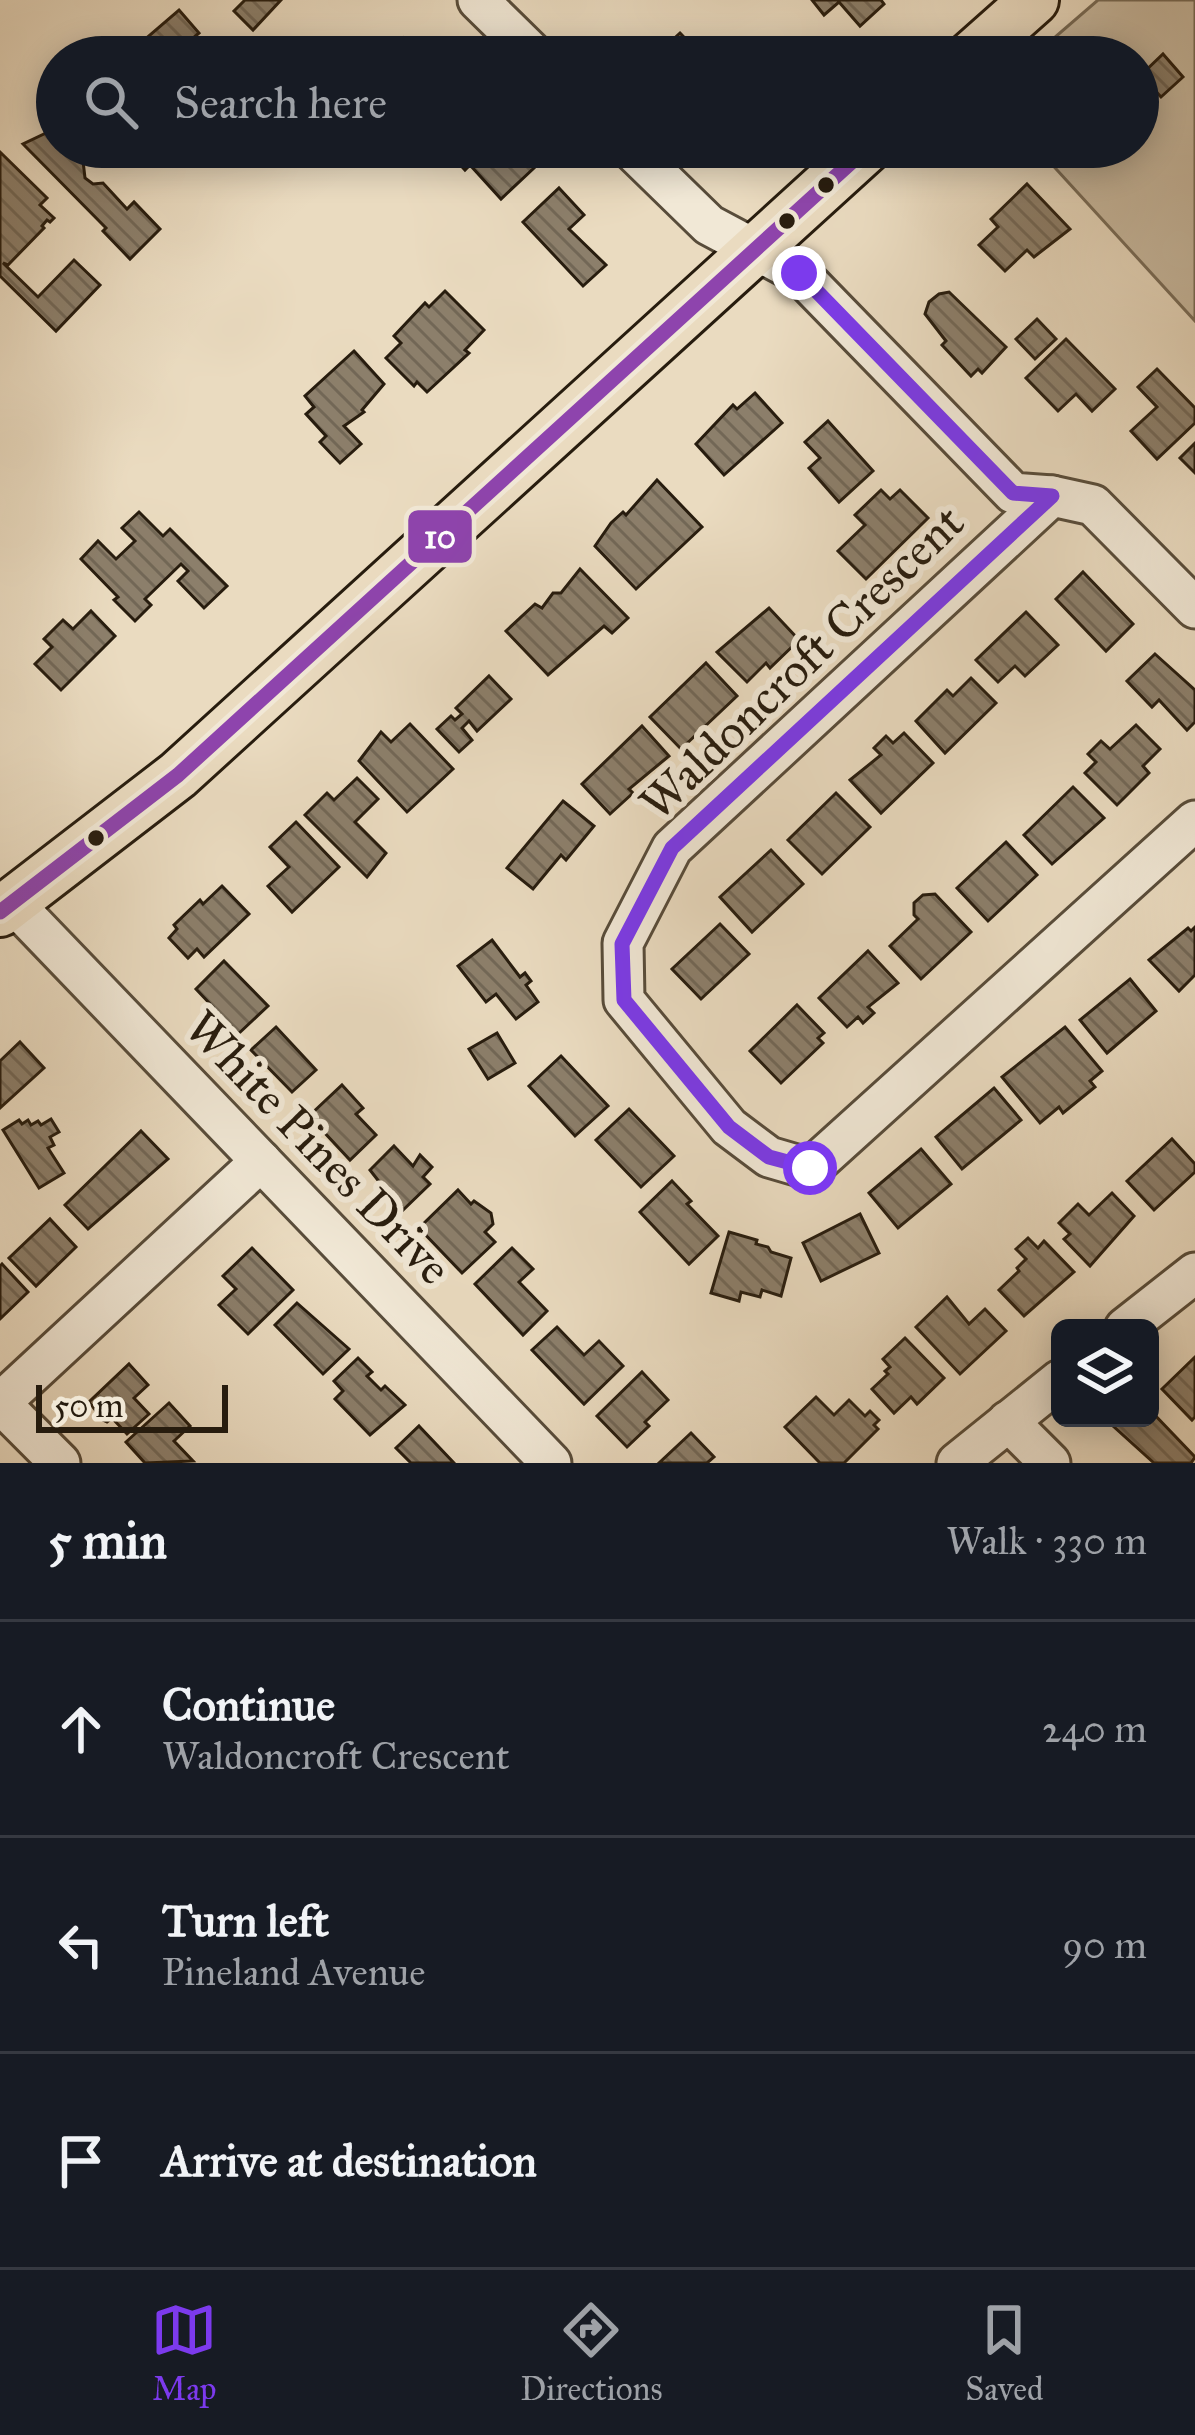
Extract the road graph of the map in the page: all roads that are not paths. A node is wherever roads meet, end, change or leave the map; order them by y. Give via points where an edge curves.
1 (478, 0) edge
2 (1034, 0) edge
3 (515, 36) edge
4 (994, 36) edge
5 (651, 168) edge
6 (844, 168) edge
7 (753, 248) junction
8 (1052, 496) junction
9 (1195, 608) edge
10 (1195, 821) edge
11 (6, 907) edge
12 (261, 1161) junction
13 (1195, 1273) edge
14 (1136, 1319) edge
15 (1051, 1387) edge
16 (0, 1403) edge
17 (1008, 1420) junction
18 (60, 1463) edge
19 (551, 1463) edge
20 (957, 1463) edge
21 (1050, 1463) edge

1 - 3 street
2 - 4 main road
5 - 7 street via 709,225
6 - 7 main road
7 - 8 street via 799,273 1013,493
7 - 11 main road via 178,775
8 - 9 street via 1094,505
8 - 10 street, Waldoncroft Crescent via 672,848 622,944 624,1000 729,1127 769,1157 810,1168
11 - 12 street, White Pines Drive
12 - 16 street
12 - 19 street, White Pines Drive
13 - 14 street
15 - 17 street
16 - 18 street
17 - 20 street
17 - 21 street

